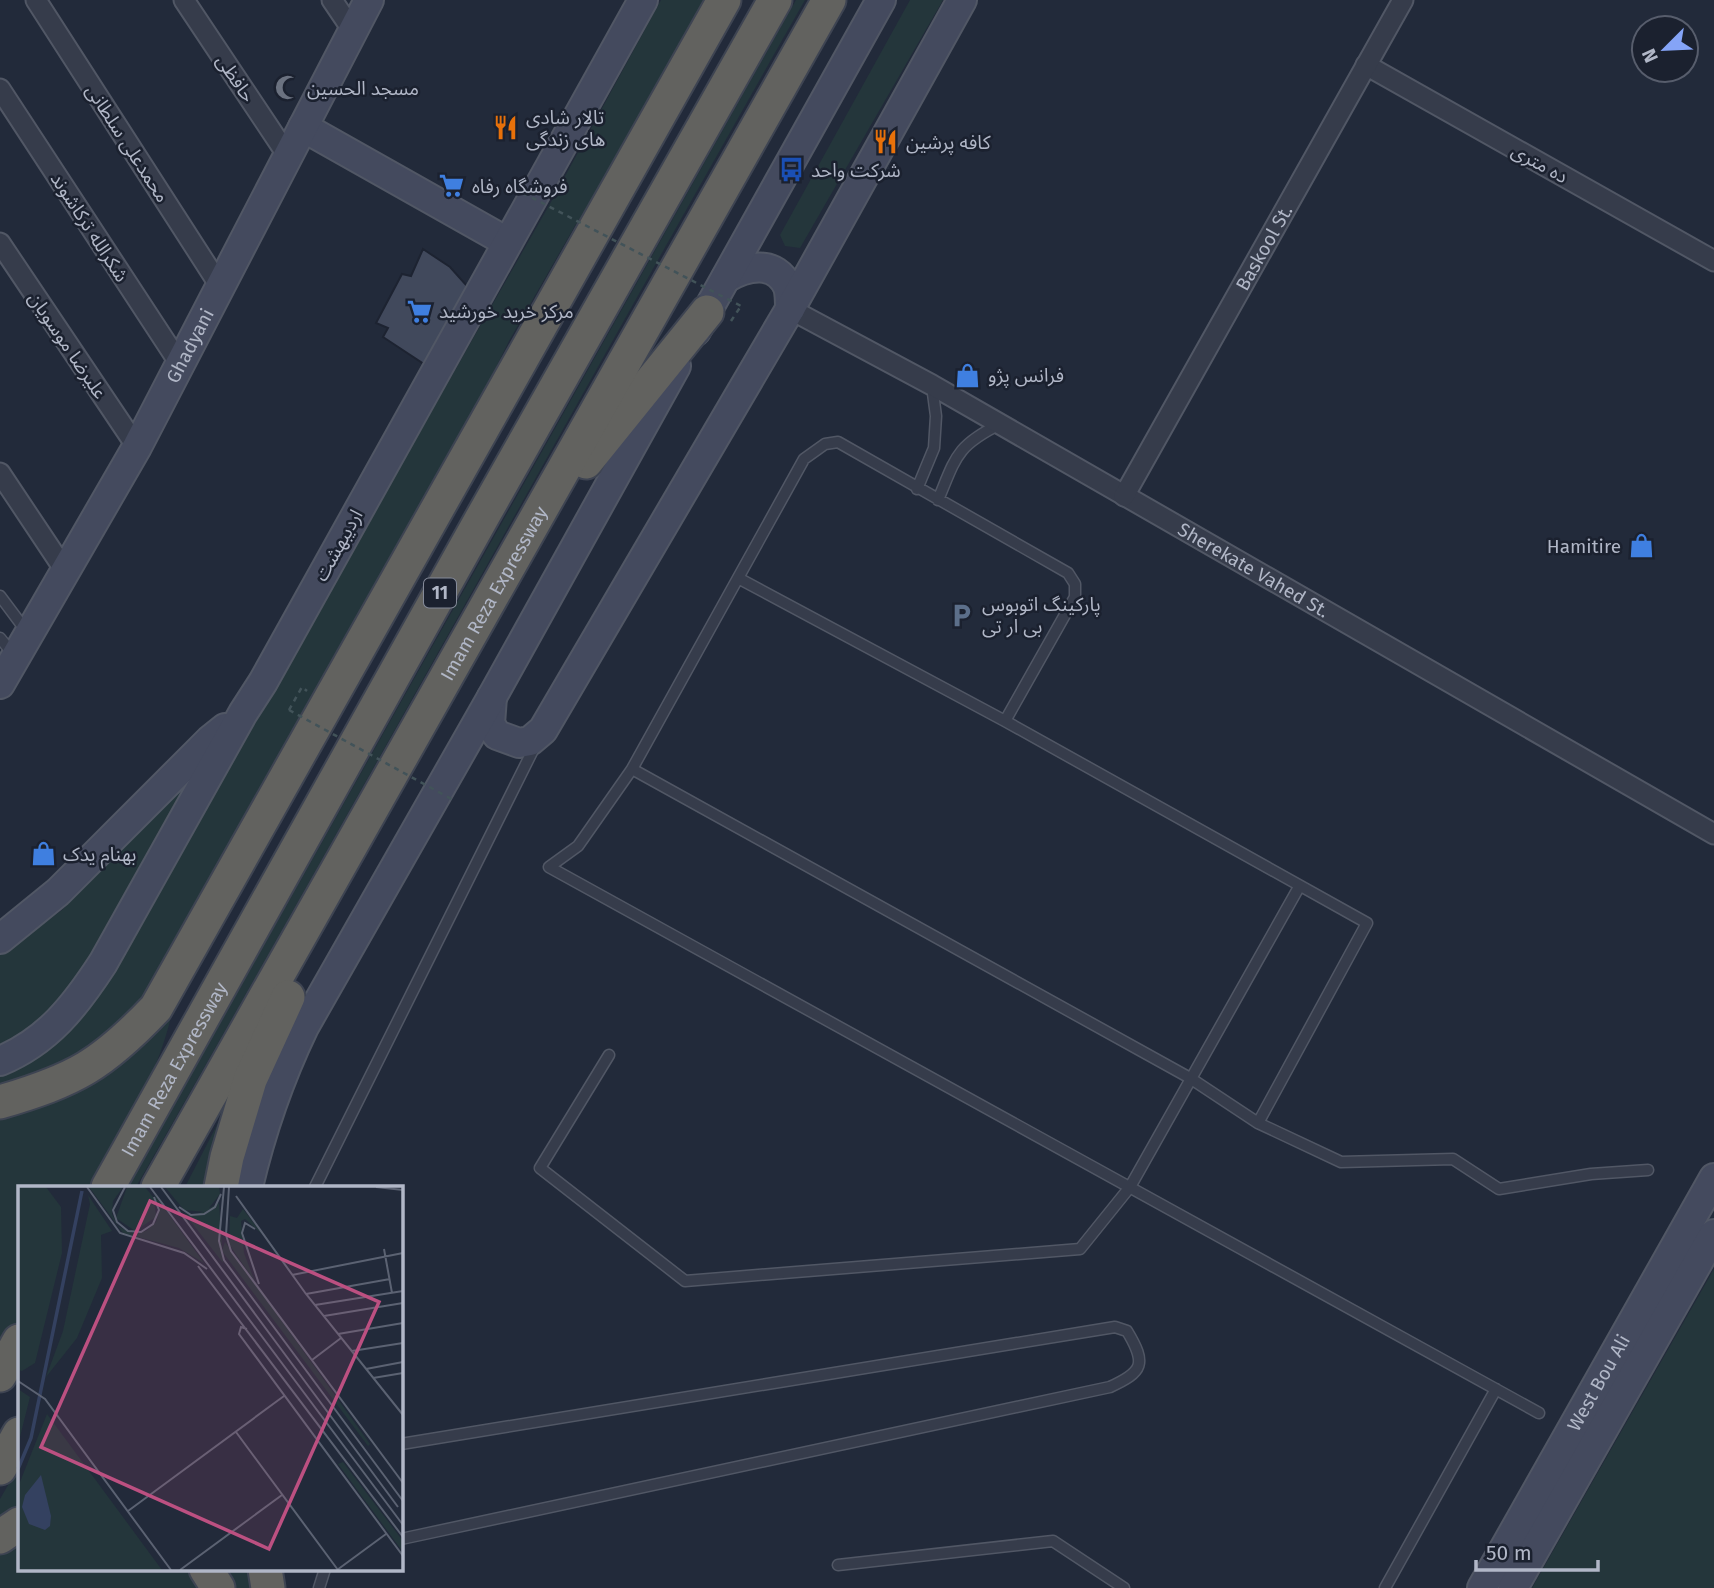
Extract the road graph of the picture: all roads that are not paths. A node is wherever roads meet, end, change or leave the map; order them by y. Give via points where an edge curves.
1 (36, 0) edge
2 (184, 0) edge
3 (332, 0) edge
4 (369, 0) edge
5 (643, 0) edge
6 (726, 0) edge
7 (775, 0) edge
8 (829, 0) edge
9 (881, 0) edge
10 (962, 0) edge
11 (1403, 0) edge
12 (353, 31) junction
13 (1366, 65) junction
14 (0, 89) edge
15 (303, 127) junction
16 (288, 156) junction
17 (679, 169) junction
18 (507, 242) junction
19 (0, 243) edge
20 (1714, 261) edge
21 (726, 278) junction
22 (220, 286) junction
23 (790, 309) junction
24 (718, 317) junction
25 (180, 364) junction
26 (932, 385) junction
27 (1000, 425) junction
28 (137, 447) junction
29 (0, 473) edge
30 (917, 489) junction
31 (1124, 496) junction
32 (938, 500) junction
33 (483, 516) junction
34 (523, 541) junction
35 (66, 572) junction
36 (738, 578) junction
37 (0, 596) edge
38 (15, 644) edge
39 (0, 684) edge
40 (492, 697) junction
41 (243, 713) junction
42 (1005, 721) junction
43 (543, 730) junction
44 (632, 769) junction
45 (387, 782) junction
46 (279, 791) junction
47 (1714, 834) edge
48 (1299, 887) junction
49 (0, 939) edge
50 (609, 1055) dead end
51 (0, 1061) edge
52 (1191, 1078) junction
53 (0, 1102) edge
54 (1258, 1123) junction
55 (1648, 1170) dead end
56 (1714, 1178) edge
57 (109, 1186) edge
58 (159, 1186) edge
59 (221, 1186) edge
60 (248, 1186) edge
61 (315, 1186) edge
62 (1130, 1187) junction
63 (1714, 1234) edge
64 (18, 1343) edge
65 (0, 1375) edge
66 (1496, 1389) junction
67 (1539, 1413) dead end
68 (18, 1436) edge
69 (402, 1444) edge
70 (0, 1468) edge
71 (18, 1525) edge
72 (0, 1537) edge
73 (402, 1539) edge
74 (838, 1565) dead end
75 (207, 1570) edge
76 (265, 1570) edge
77 (325, 1570) edge
78 (218, 1588) edge
79 (268, 1588) edge
80 (319, 1588) edge
81 (1124, 1588) edge
82 (1385, 1588) edge
83 (1482, 1588) edge
84 (1513, 1588) edge

1 - 22 street, محمدعلی سلطانی
2 - 16 street, حافظی
3 - 12 street
4 - 12 main road, Ghadyani
5 - 18 main road, اردیبهشت
6 - 17 highway
6 - 46 highway
7 - 17 highway, Imam Reza Expressway / 11
8 - 34 highway, Imam Reza Expressway / 11
9 - 21 main road
10 - 23 main road
11 - 13 street, Baskool St.
12 - 15 main road, Ghadyani
13 - 20 street, ده متری
13 - 31 street, Baskool St.
14 - 25 street, شکرالله ترکاشوند
15 - 16 main road, Ghadyani
15 - 18 main road
16 - 22 main road, Ghadyani
17 - 33 highway, Imam Reza Expressway / 11
18 - 41 main road, اردیبهشت
19 - 28 street, علیرضا موسویان
21 - 23 main road via 742,268 767,268 788,288
21 - 24 main road
22 - 25 main road, Ghadyani
23 - 26 street, Sherekate Vahed St.
23 - 43 main road
24 - 34 highway
24 - 40 main road
25 - 28 main road, Ghadyani
26 - 27 street, Sherekate Vahed St.
26 - 30 lane via 934,448
27 - 31 street, Sherekate Vahed St.
27 - 32 lane via 962,449
28 - 35 main road, Ghadyani
29 - 35 street
30 - 32 lane
30 - 36 lane via 838,443 825,444 804,459
31 - 47 street, Sherekate Vahed St.
32 - 42 lane via 1068,573 1075,584 1075,597
33 - 46 highway
33 - 57 highway, Imam Reza Expressway / 11
34 - 45 highway, Imam Reza Expressway / 11
35 - 38 main road, Ghadyani
36 - 42 lane
36 - 44 lane
37 - 38 lane
38 - 39 main road, Ghadyani
40 - 43 main road via 490,724 497,735 519,743
40 - 60 main road via 303,1027 268,1112
41 - 49 main road via 210,740 58,892
41 - 51 main road, اردیبهشت via 83,994 44,1036
42 - 48 lane
43 - 61 lane
44 - 52 lane
44 - 62 lane via 578,846 549,867
45 - 58 highway, Imam Reza Expressway / 11
45 - 59 highway via 250,1080
46 - 53 highway via 156,1008 87,1070 54,1086
48 - 52 lane
48 - 54 lane via 1367,923
50 - 62 lane via 540,1168 685,1281 1080,1249
52 - 54 lane
52 - 62 lane
54 - 55 lane via 1341,1162 1452,1159 1499,1189
56 - 83 main road, West Bou Ali
62 - 66 lane
63 - 84 main road, West Bou Ali
64 - 65 highway
66 - 67 lane
66 - 82 lane
68 - 70 highway
69 - 73 lane via 1115,1327 1127,1331 1139,1354 1140,1364 1132,1377 1110,1387
71 - 72 highway
74 - 81 lane via 1053,1541
75 - 78 highway
76 - 79 highway
77 - 80 lane

